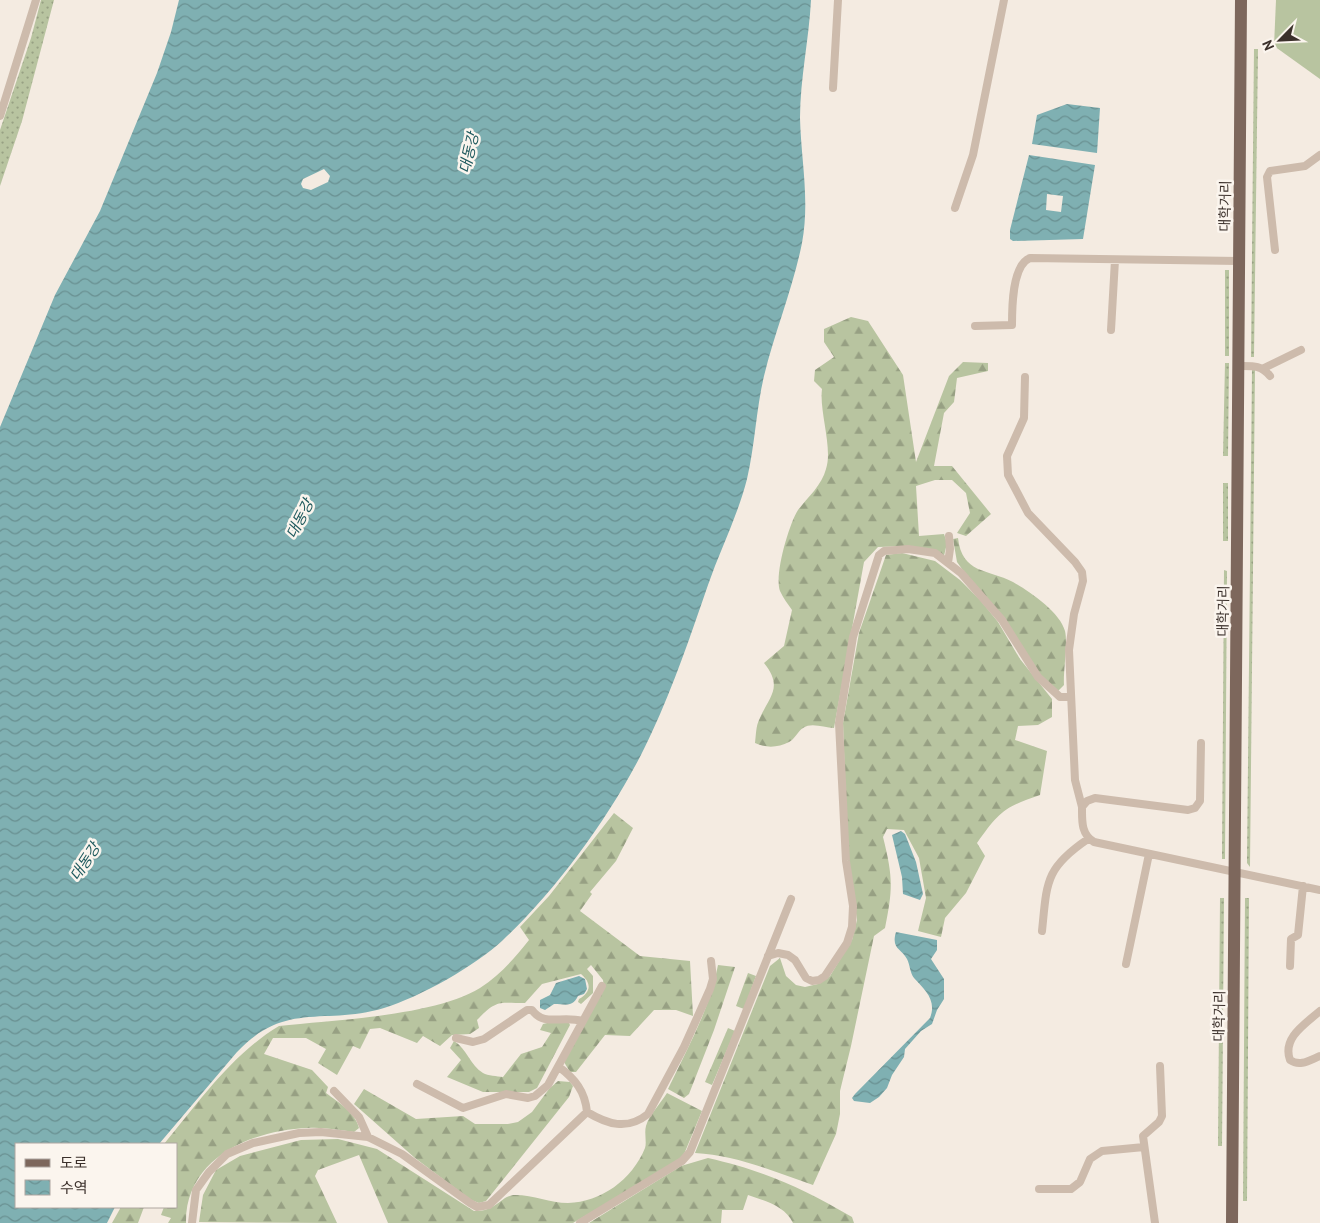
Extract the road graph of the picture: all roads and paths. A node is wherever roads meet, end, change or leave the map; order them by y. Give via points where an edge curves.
1 (36, 0) edge
2 (838, 0) edge
3 (1004, 0) edge
4 (1241, 0) edge
5 (833, 88) dead end
6 (0, 116) edge
7 (1320, 155) edge
8 (955, 208) dead end
9 (1275, 250) dead end
10 (1115, 260) junction
11 (1239, 261) junction
12 (975, 326) dead end
13 (1111, 330) dead end
14 (1301, 350) dead end
15 (1239, 366) junction
16 (1264, 368) junction
17 (1270, 376) dead end
18 (1025, 377) dead end
19 (949, 536) dead end
20 (948, 563) junction
21 (1070, 697) junction
22 (1201, 744) dead end
23 (1082, 807) junction
24 (1088, 838) junction
25 (1149, 854) junction
26 (1234, 873) junction
27 (1303, 886) junction
28 (1320, 890) edge
29 (791, 899) dead end
30 (1042, 931) dead end
31 (768, 956) junction
32 (712, 961) dead end
33 (1126, 964) dead end
34 (1290, 966) dead end
35 (602, 986) dead end
36 (1320, 1012) edge
37 (582, 1021) junction
38 (456, 1038) dead end
39 (1320, 1056) edge
40 (559, 1066) junction
41 (1160, 1066) dead end
42 (417, 1084) dead end
43 (334, 1092) dead end
44 (587, 1112) junction
45 (368, 1137) junction
46 (1144, 1146) junction
47 (1039, 1189) dead end
48 (192, 1223) edge
49 (580, 1223) edge
50 (1155, 1223) edge
51 (1232, 1223) edge

1 - 6 street
2 - 5 street
3 - 8 street via 973,155
4 - 11 main road, 대학거리
7 - 9 street via 1305,166 1270,171 1267,177
10 - 11 street
10 - 12 street via 1024,260 1013,287 1012,325
10 - 13 street
11 - 15 main road, 대학거리
14 - 16 street
15 - 16 street
15 - 26 main road, 대학거리
16 - 17 street
18 - 21 street via 1024,418 1007,456 1008,475 1028,513 1082,572 1069,650
19 - 20 street
20 - 21 street via 961,573 1002,620 1038,677 1060,697
20 - 31 street via 935,553 908,549 884,551 862,604 853,637 840,723 846,862 853,906 847,943 825,976 812,981 788,955
21 - 23 street via 1075,780
22 - 23 street via 1200,800 1195,808 1188,810 1095,798
23 - 24 street via 1084,833
24 - 25 street
24 - 30 street via 1059,860 1053,870 1046,888
25 - 26 street
25 - 33 street
26 - 27 street
26 - 51 main road, 대학거리
27 - 28 street
27 - 34 street via 1298,935 1291,939
29 - 31 street
31 - 49 street via 690,1152 682,1161
32 - 44 street via 710,989 648,1114 621,1124 611,1124
35 - 37 street
36 - 39 street via 1298,1030 1288,1048 1290,1060 1294,1063
37 - 38 street via 570,1018 545,1020 527,1010 484,1039 473,1042
37 - 40 street
40 - 42 street via 548,1084 535,1096 506,1094 466,1108
40 - 44 street via 574,1078 583,1094
41 - 46 street via 1162,1116 1143,1136
43 - 45 street via 359,1117
44 - 45 street via 489,1205 483,1207 470,1203 402,1154
45 - 48 street via 299,1133 227,1154 196,1190
46 - 47 street via 1102,1151 1090,1158 1080,1182 1071,1188
46 - 50 street

